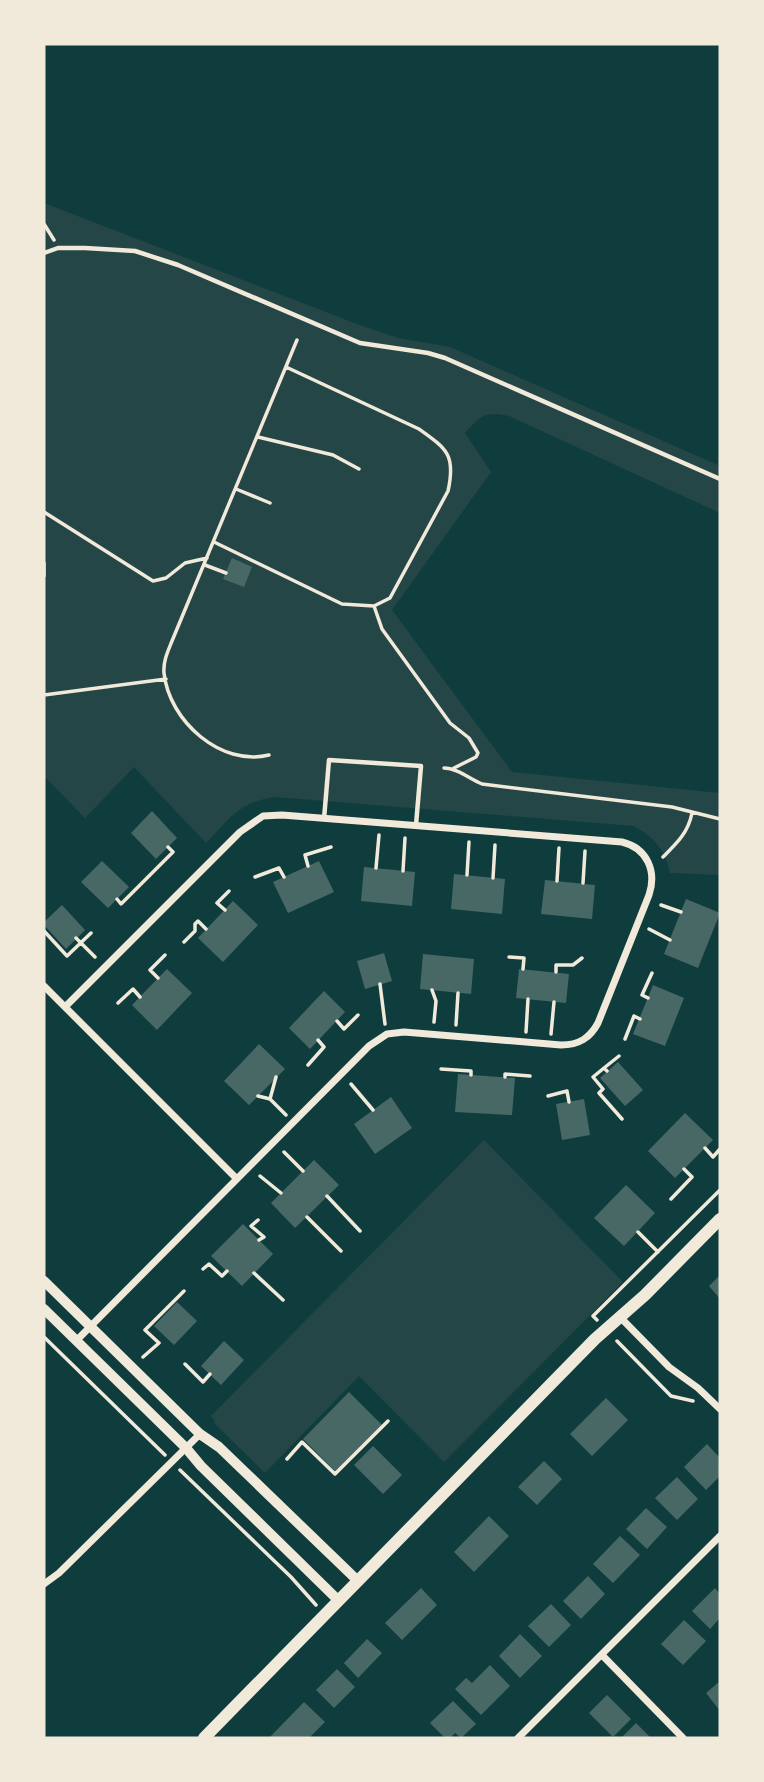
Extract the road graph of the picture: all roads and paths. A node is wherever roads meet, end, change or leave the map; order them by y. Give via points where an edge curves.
1 (44, 224) edge
2 (58, 248) junction
3 (44, 253) edge
4 (297, 340) dead end
5 (286, 367) junction
6 (257, 437) junction
7 (359, 469) dead end
8 (720, 479) edge
9 (236, 489) junction
10 (270, 503) dead end
11 (44, 512) edge
12 (214, 542) junction
13 (243, 556) junction
14 (207, 558) junction
15 (240, 562) dead end
16 (44, 564) edge
17 (204, 565) junction
18 (226, 573) dead end
19 (44, 576) edge
20 (374, 607) junction
21 (166, 679) junction
22 (44, 695) edge
23 (270, 755) dead end
24 (444, 768) dead end
25 (453, 768) junction
26 (692, 812) junction
27 (324, 819) junction
28 (720, 819) edge
29 (380, 823) junction
30 (406, 825) junction
31 (416, 826) junction
32 (470, 830) junction
33 (495, 832) junction
34 (585, 839) junction
35 (167, 847) dead end
36 (331, 847) dead end
37 (663, 857) dead end
38 (308, 866) dead end
39 (376, 868) dead end
40 (403, 871) dead end
41 (467, 875) dead end
42 (255, 877) dead end
43 (284, 877) dead end
44 (493, 878) dead end
45 (583, 883) dead end
46 (229, 891) dead end
47 (117, 899) dead end
48 (661, 905) dead end
49 (225, 910) dead end
50 (681, 912) dead end
51 (206, 929) dead end
52 (651, 930) dead end
53 (44, 931) edge
54 (91, 933) dead end
55 (76, 938) dead end
56 (670, 940) dead end
57 (184, 942) dead end
58 (81, 943) junction
59 (165, 955) dead end
60 (95, 957) dead end
61 (509, 957) dead end
62 (582, 958) dead end
63 (523, 969) dead end
64 (556, 972) dead end
65 (652, 973) dead end
66 (158, 978) dead end
67 (380, 984) dead end
68 (44, 986) edge
69 (432, 990) dead end
70 (140, 997) dead end
71 (648, 998) dead end
72 (528, 999) dead end
73 (118, 1003) dead end
74 (65, 1007) junction
75 (358, 1015) dead end
76 (640, 1019) dead end
77 (337, 1021) dead end
78 (387, 1034) junction
79 (433, 1034) junction
80 (625, 1039) dead end
81 (318, 1040) dead end
82 (526, 1042) junction
83 (619, 1056) dead end
84 (308, 1065) dead end
85 (441, 1069) dead end
86 (471, 1075) dead end
87 (530, 1076) dead end
88 (276, 1077) dead end
89 (505, 1077) dead end
90 (352, 1084) dead end
91 (258, 1096) dead end
92 (548, 1096) dead end
93 (569, 1102) dead end
94 (373, 1110) dead end
95 (622, 1119) dead end
96 (705, 1148) dead end
97 (720, 1149) edge
98 (284, 1152) dead end
99 (684, 1169) dead end
100 (303, 1171) dead end
101 (260, 1177) dead end
102 (237, 1178) junction
103 (720, 1190) edge
104 (281, 1193) dead end
105 (327, 1196) dead end
106 (671, 1199) dead end
107 (307, 1217) dead end
108 (720, 1219) edge
109 (258, 1220) dead end
110 (360, 1231) dead end
111 (638, 1232) dead end
112 (259, 1240) dead end
113 (341, 1251) dead end
114 (658, 1252) junction
115 (203, 1269) dead end
116 (227, 1271) dead end
117 (254, 1273) dead end
118 (44, 1281) edge
119 (184, 1291) dead end
120 (283, 1300) dead end
121 (44, 1309) edge
122 (620, 1317) junction
123 (90, 1326) junction
124 (606, 1328) junction
125 (44, 1337) edge
126 (165, 1337) dead end
127 (76, 1341) junction
128 (159, 1343) junction
129 (624, 1350) dead end
130 (143, 1357) dead end
131 (185, 1364) dead end
132 (210, 1374) dead end
133 (682, 1400) dead end
134 (720, 1409) edge
135 (388, 1421) dead end
136 (200, 1434) junction
137 (156, 1446) dead end
138 (186, 1448) junction
139 (287, 1459) dead end
140 (186, 1475) dead end
141 (720, 1536) edge
142 (358, 1581) junction
143 (44, 1584) edge
144 (307, 1597) dead end
145 (338, 1600) junction
146 (602, 1655) junction
147 (204, 1738) edge
148 (518, 1738) edge
149 (683, 1738) edge

1 - 2 path
2 - 3 lane
2 - 8 lane via 135,251 360,343 445,358
4 - 5 path
5 - 6 path
5 - 20 path via 419,429 449,454 452,474 448,491 390,598
6 - 7 path via 333,455
6 - 9 path
9 - 10 path
9 - 12 path
11 - 14 path via 153,581 166,578 185,562
12 - 13 path
12 - 14 path
13 - 15 path
13 - 20 path via 342,604
14 - 17 path
16 - 19 path
17 - 18 path
17 - 21 path via 166,656
20 - 25 path via 382,629 404,661 450,723 475,746 476,757
21 - 22 path
21 - 23 path via 187,723 215,748 232,755
24 - 25 path
25 - 26 path via 482,784
26 - 28 path
26 - 37 path via 681,840
27 - 29 street
27 - 31 lane via 329,760 408,765 421,766
27 - 74 street via 272,815 247,825
29 - 30 street
29 - 39 path
30 - 31 street
30 - 40 path
31 - 32 street
32 - 33 street
32 - 41 path
33 - 34 street
33 - 44 path
34 - 45 path
34 - 82 street via 636,848 652,869 652,886 592,1033 569,1045
35 - 47 path via 173,852 148,879 121,904
36 - 38 path via 305,855
42 - 43 path via 279,869
46 - 49 path via 217,903
48 - 50 path
51 - 57 path via 198,921
52 - 56 path
53 - 58 path via 67,956
54 - 58 path
55 - 58 path
58 - 60 path
59 - 66 path via 150,970
61 - 63 path via 524,958
62 - 64 path via 573,965 556,965
65 - 71 path via 642,995
67 - 78 path
68 - 74 street
69 - 79 path via 436,1001
70 - 73 path via 133,989
72 - 82 path
74 - 102 street
75 - 77 path via 344,1029
76 - 80 path via 634,1016
78 - 79 street
78 - 102 street via 369,1046
79 - 82 street
81 - 84 path via 324,1047
83 - 95 path via 593,1077 603,1089 599,1093
85 - 86 path
87 - 89 path
88 - 91 path via 270,1099
90 - 94 path
92 - 93 path via 567,1091
96 - 97 path via 713,1157
98 - 100 path
99 - 106 path via 692,1177
101 - 104 path
102 - 123 street
103 - 114 path
105 - 110 path
107 - 113 path
108 - 122 main road
109 - 112 path via 251,1226 264,1237
111 - 114 path
114 - 124 path via 593,1316
115 - 116 path via 209,1264 222,1276
117 - 120 path
118 - 123 street
119 - 128 path via 145,1330
121 - 127 street
122 - 124 main road
122 - 134 street via 669,1367
123 - 127 street
123 - 136 street
124 - 142 main road
125 - 137 path
126 - 128 path
127 - 138 street
128 - 130 path
129 - 133 path via 668,1393
131 - 132 path via 203,1382
135 - 139 path via 337,1476 302,1442
136 - 138 street
136 - 142 street
138 - 143 street
138 - 145 street
140 - 144 path
141 - 146 street
142 - 145 main road
145 - 147 main road
146 - 148 street
146 - 149 street

